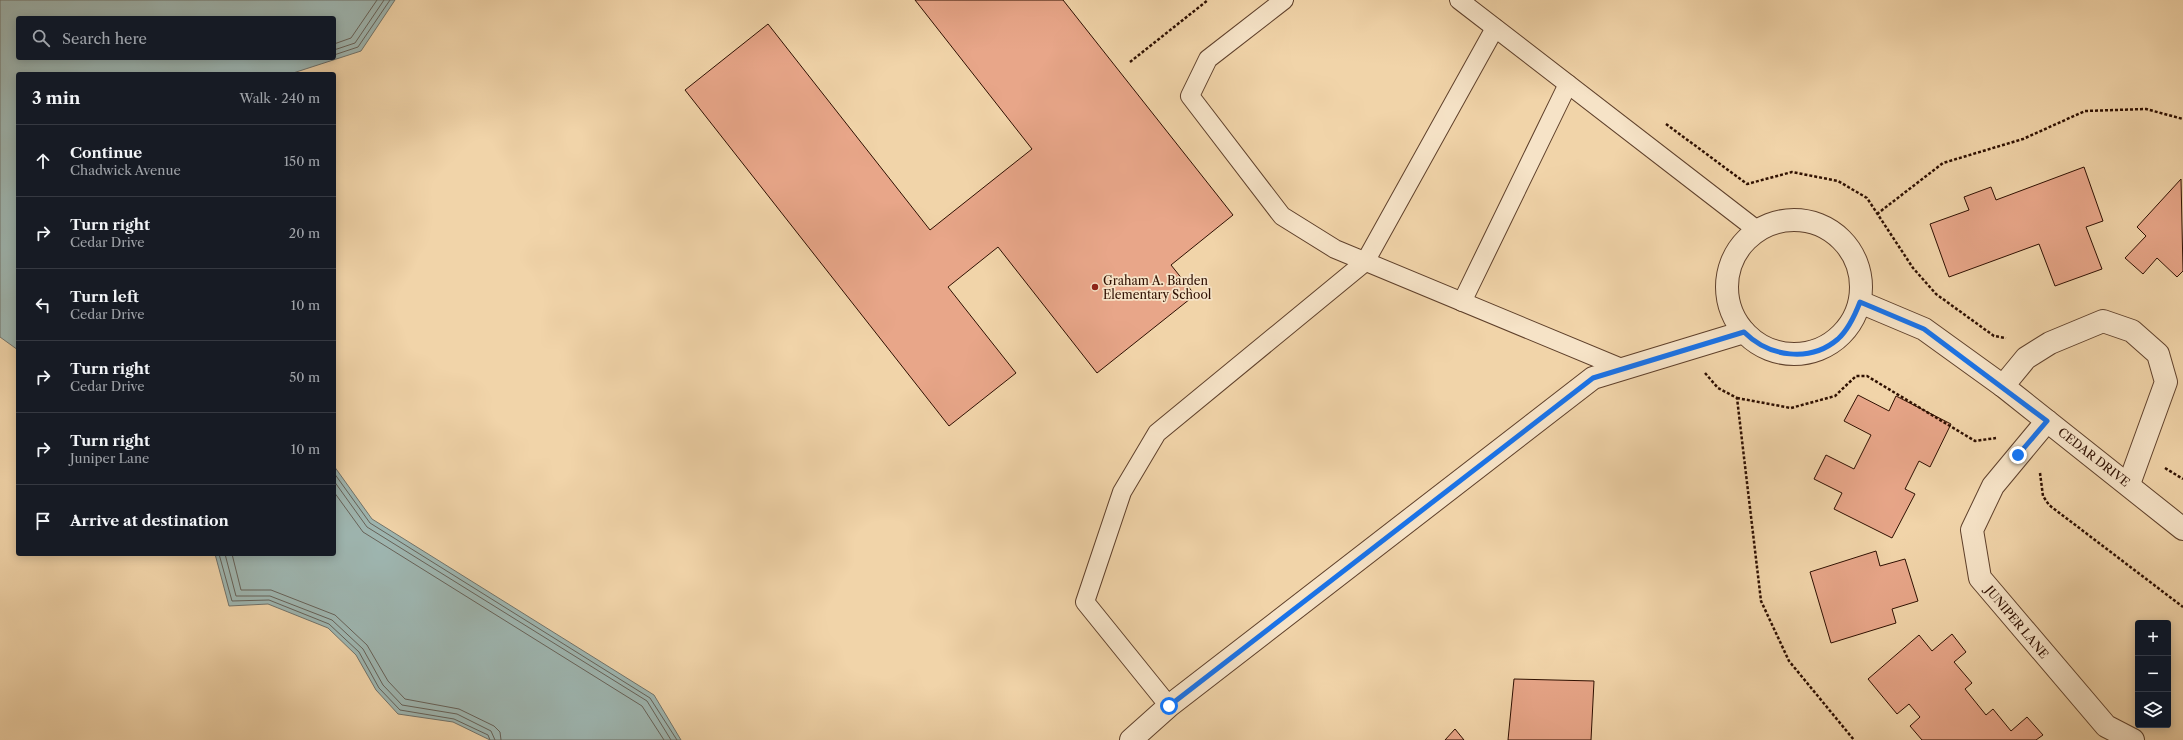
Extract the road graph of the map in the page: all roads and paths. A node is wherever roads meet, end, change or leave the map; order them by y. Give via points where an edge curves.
1 (1208, 0) edge
2 (1284, 0) edge
3 (1459, 0) edge
4 (1495, 28) junction
5 (1130, 62) dead end
6 (1568, 84) junction
7 (2183, 119) edge
8 (1664, 123) dead end
9 (1877, 214) junction
10 (1757, 230) junction
11 (1365, 262) junction
12 (1462, 302) junction
13 (1860, 302) junction
14 (1744, 332) junction
15 (2013, 335) dead end
16 (1624, 369) junction
17 (1703, 371) dead end
18 (2003, 386) junction
19 (1737, 398) junction
20 (2047, 421) junction
21 (2018, 455) junction
22 (2129, 484) junction
23 (2183, 528) edge
24 (2183, 607) edge
25 (1169, 706) junction
26 (1131, 740) edge
27 (1854, 740) edge
28 (2133, 740) edge

1 - 5 path
2 - 11 lane via 1208,59 1190,96 1282,216 1335,249
3 - 4 lane
4 - 6 lane
4 - 11 lane
6 - 10 lane
6 - 12 lane
7 - 9 path via 2146,109 2085,111 2023,139 1943,163
8 - 9 path via 1747,184 1792,172 1838,181 1867,198
9 - 15 path via 1913,268 1936,294 1994,336 2006,338
10 - 13 street via 1777,221 1799,220 1820,224 1838,236 1854,254 1861,276
10 - 14 street via 1741,245 1730,264 1726,286 1729,307
11 - 12 lane
11 - 25 lane via 1157,432 1122,492 1085,602
12 - 16 lane
13 - 14 street via 1853,320 1838,338 1818,351 1796,355 1774,352 1754,343
13 - 18 street, CEDAR DRIVE via 1924,329
14 - 16 street
16 - 25 street via 1593,378
17 - 19 path via 1718,388
18 - 20 street, CEDAR DRIVE
18 - 22 street via 2026,358 2050,343 2103,321 2132,331 2158,354 2166,382
19 - 21 path via 1791,408 1835,396 1856,376 1867,376 1975,441 1997,438
19 - 27 path via 1761,601 1789,661
20 - 21 street, JUNIPER LANE
20 - 22 street, CEDAR DRIVE
21 - 24 path via 2042,475 2043,496 2049,505
21 - 28 street, JUNIPER LANE via 1993,486 1972,530 1980,578 2106,726
22 - 23 street, CEDAR DRIVE
25 - 26 street

